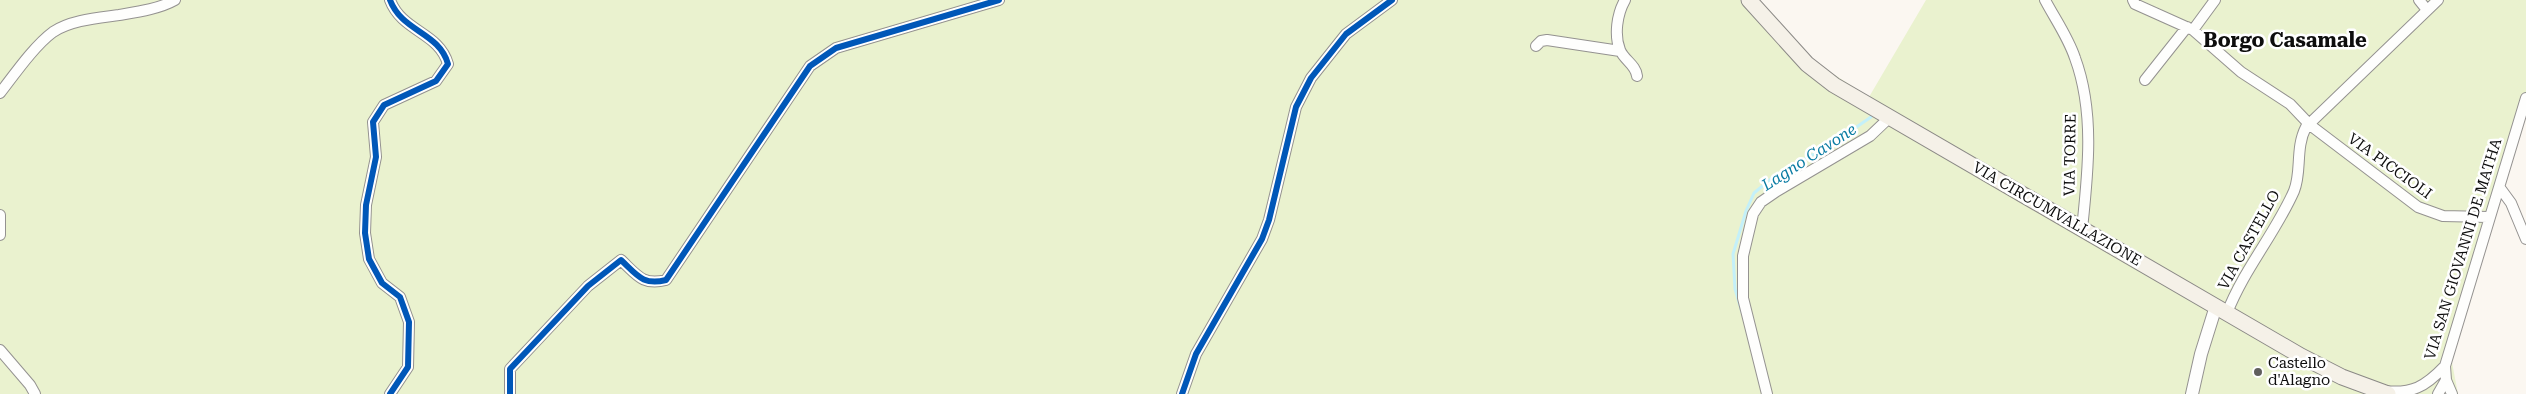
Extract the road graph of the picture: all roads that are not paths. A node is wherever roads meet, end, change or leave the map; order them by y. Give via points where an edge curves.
1 (175, 0) edge
2 (390, 0) edge
3 (999, 0) edge
4 (1392, 0) edge
5 (1625, 0) edge
6 (1749, 0) edge
7 (2045, 0) edge
8 (2133, 0) edge
9 (2215, 0) edge
10 (2419, 0) edge
11 (2438, 0) edge
12 (2427, 10) junction
13 (2190, 29) junction
14 (1536, 46) dead end
15 (1620, 51) junction
16 (1638, 76) dead end
17 (2145, 80) dead end
18 (0, 93) edge
19 (2526, 98) edge
20 (1885, 115) junction
21 (2310, 125) junction
22 (2500, 188) junction
23 (0, 214) edge
24 (2488, 217) junction
25 (2082, 229) junction
26 (0, 234) edge
27 (2526, 239) edge
28 (2221, 310) junction
29 (0, 350) edge
30 (2445, 366) junction
31 (2435, 377) junction
32 (2446, 380) junction
33 (2384, 393) edge
34 (35, 394) edge
35 (390, 394) edge
36 (510, 394) edge
37 (1182, 394) edge
38 (1767, 394) edge
39 (2192, 394) edge
40 (2426, 394) edge
41 (2438, 394) edge
42 (2452, 394) edge

1 - 18 street via 131,13 84,21 53,32
2 - 35 street via 394,11 410,27 444,51 448,64 436,81 384,105 373,122 376,157 366,204 365,233 369,259 382,283 400,297 410,322 408,367
3 - 36 street via 836,48 810,66 666,280 653,284 640,278 621,260 588,286 510,369
4 - 37 street via 1346,34 1311,78 1296,107 1262,239 1196,354
5 - 15 street via 1619,10 1617,25
6 - 20 main road, VIA CIRCUMVALLAZIONE via 1807,64 1834,85
7 - 25 street, VIA TORRE via 2076,60 2086,107 2088,155
8 - 13 street, VIA PICCIOLI via 2135,4
9 - 13 street
10 - 12 street
11 - 12 street, VIA CASTELLO
12 - 21 street, VIA CASTELLO
13 - 17 street
13 - 21 street, VIA PICCIOLI via 2241,72 2290,104
14 - 15 street via 1547,40
15 - 16 street
19 - 22 street, VIA SAN GIOVANNI DE MATHA
20 - 25 main road, VIA CIRCUMVALLAZIONE
20 - 38 street via 1870,136 1769,196 1753,214 1743,256 1743,298
21 - 24 street, VIA PICCIOLI via 2418,207 2443,216
21 - 28 street, VIA CASTELLO via 2300,142 2295,189 2278,224
22 - 24 street, VIA SAN GIOVANNI DE MATHA
22 - 27 street via 2511,203
23 - 26 street
24 - 30 street, VIA SAN GIOVANNI DE MATHA
25 - 28 main road, VIA CIRCUMVALLAZIONE
28 - 33 main road, VIA CIRCUMVALLAZIONE via 2321,366
28 - 39 street via 2201,354
29 - 34 street
30 - 31 street, VIA SAN GIOVANNI DE MATHA
30 - 32 street
31 - 33 street, VIA SAN GIOVANNI DE MATHA via 2409,392
31 - 40 street
32 - 41 street
32 - 42 street

